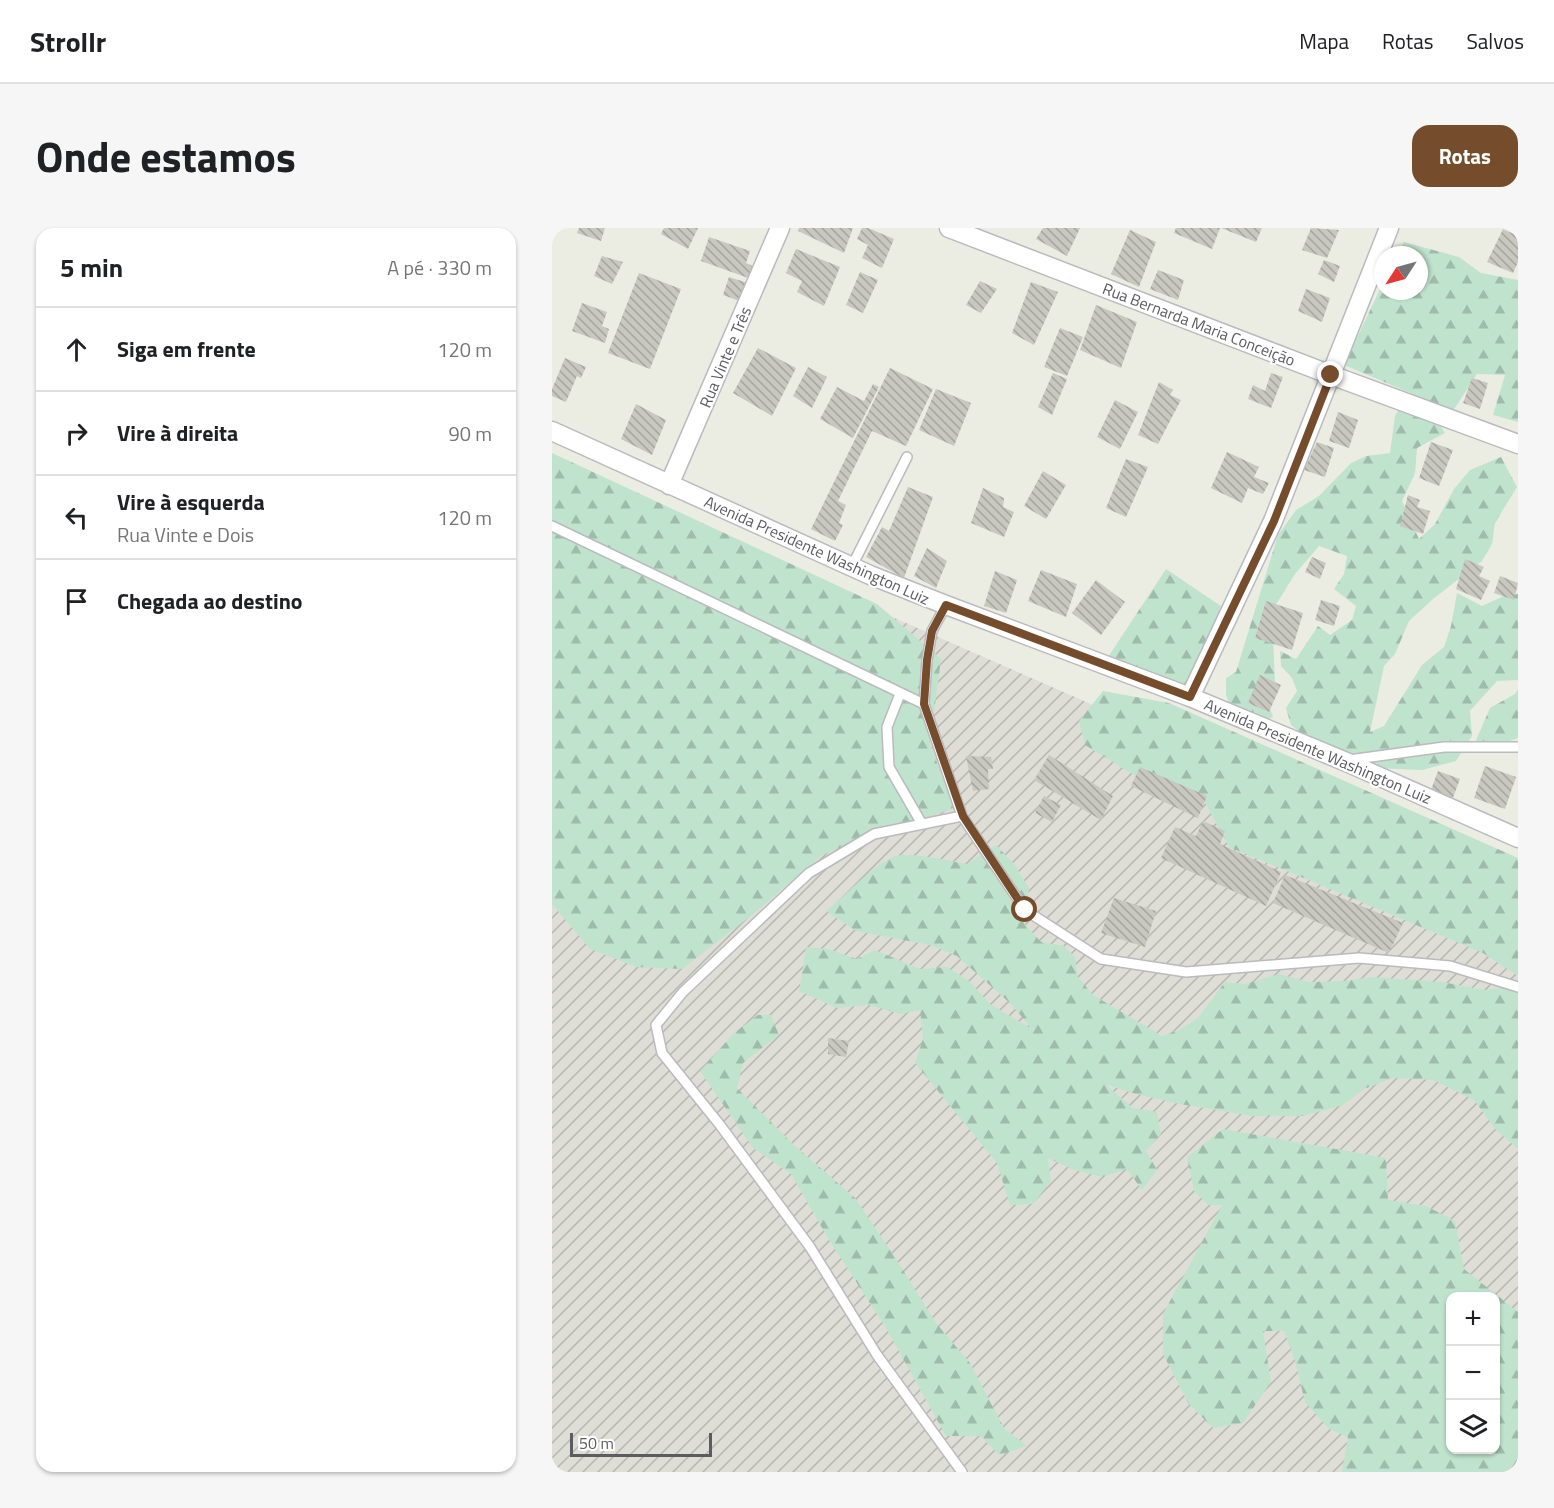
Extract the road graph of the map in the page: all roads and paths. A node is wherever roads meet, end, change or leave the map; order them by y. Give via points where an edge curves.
1 (780, 228) edge
2 (949, 228) edge
3 (1389, 228) edge
4 (1331, 375) junction
5 (552, 431) edge
6 (1518, 444) edge
7 (907, 457) dead end
8 (669, 485) junction
9 (552, 526) edge
10 (852, 566) junction
11 (946, 605) junction
12 (900, 694) junction
13 (1190, 697) junction
14 (924, 704) junction
15 (1518, 747) edge
16 (1344, 761) junction
17 (963, 816) junction
18 (922, 824) junction
19 (1518, 838) edge
20 (1518, 987) edge
21 (962, 1472) edge

1 - 8 street, Rua Vinte e Três
2 - 4 street, Rua Bernarda Maria Conceição
3 - 4 street
4 - 6 street, Rua Bernarda Maria Conceição
4 - 13 street via 1274,521
5 - 8 street, Avenida Presidente Washington Luiz
7 - 10 lane
8 - 10 street, Avenida Presidente Washington Luiz
9 - 12 lane
10 - 11 street, Avenida Presidente Washington Luiz
11 - 13 street, Avenida Presidente Washington Luiz
11 - 14 lane via 932,631
12 - 14 lane
12 - 18 lane via 887,727 889,767
13 - 16 street, Avenida Presidente Washington Luiz
14 - 17 lane
15 - 16 lane via 1444,747
16 - 19 street, Avenida Presidente Washington Luiz
17 - 18 lane
17 - 20 lane via 1025,910 1101,958 1186,972 1359,958 1450,966
18 - 21 lane via 874,834 809,873 683,992 656,1025 662,1053 810,1247 877,1355

